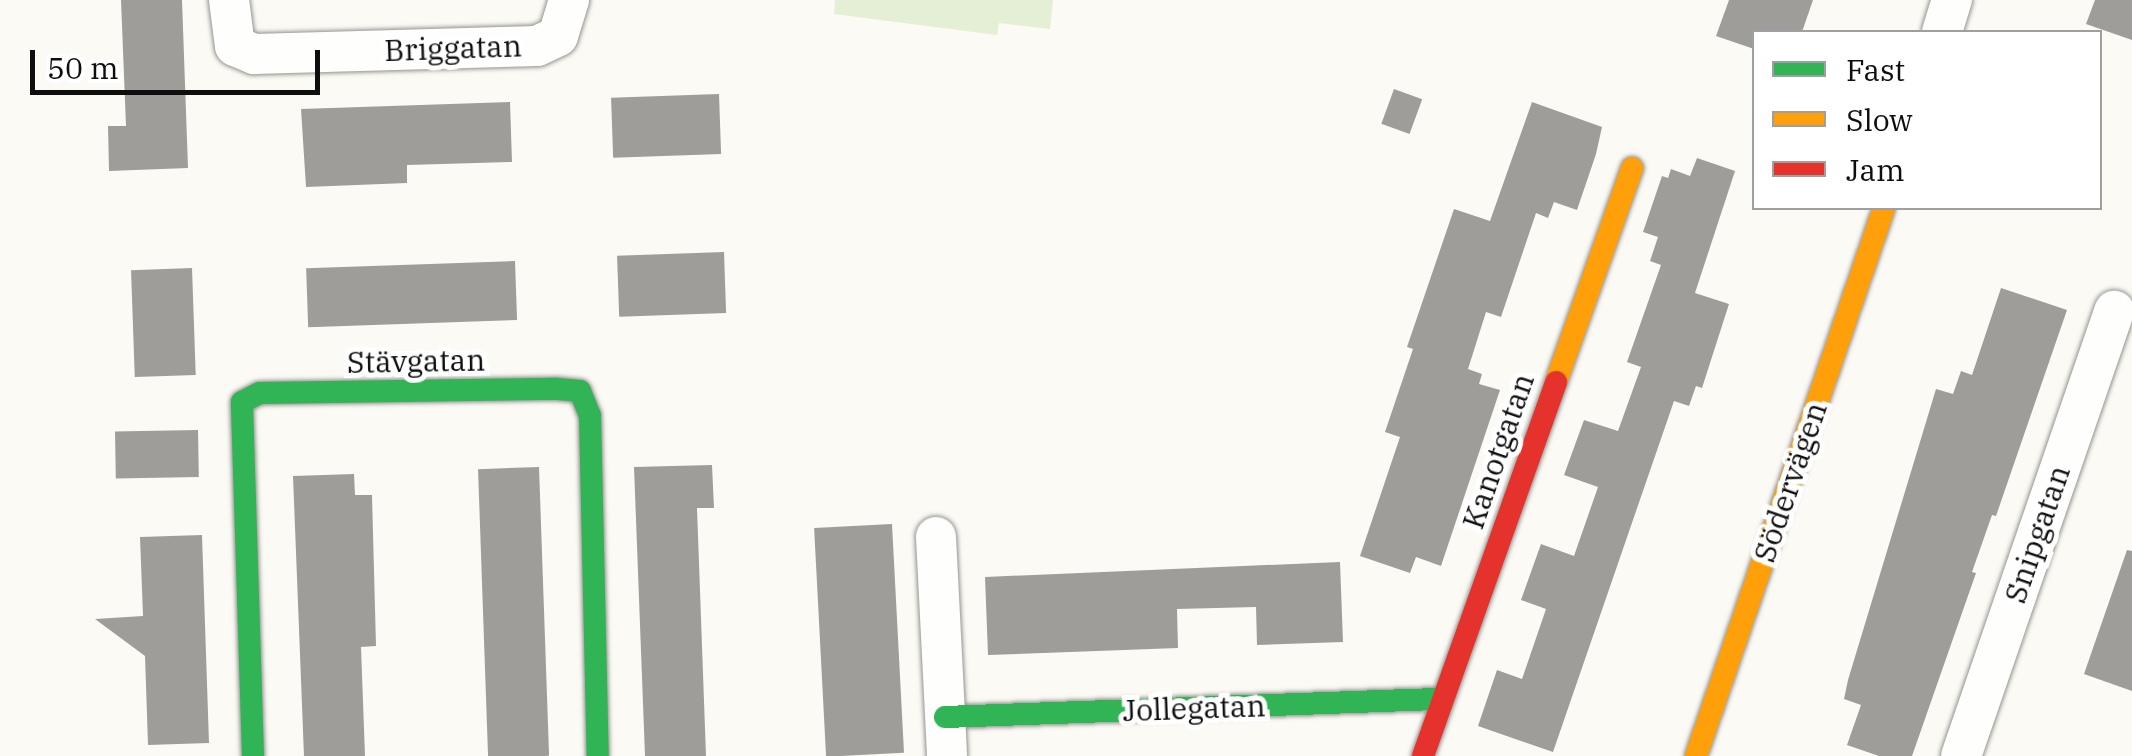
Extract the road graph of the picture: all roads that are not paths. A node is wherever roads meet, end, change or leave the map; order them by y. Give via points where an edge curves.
1 (229, 0) edge
2 (569, 0) edge
3 (1952, 0) edge
4 (1943, 30) edge
5 (1632, 168) dead end
6 (1883, 210) edge
7 (2114, 312) dead end
8 (936, 537) dead end
9 (1442, 700) junction
10 (946, 736) edge
11 (253, 756) edge
12 (598, 756) edge
13 (1422, 756) edge
14 (1696, 756) edge
15 (1961, 756) edge

1 - 2 street, Briggatan via 236,46 254,54 536,46 558,36
3 - 4 street
5 - 9 street, Kanotgatan
6 - 14 street, Södervägen
7 - 15 street, Snipgatan
8 - 10 street, Jollegatan
9 - 10 street, Jollegatan
9 - 13 street, Kanotgatan
11 - 12 street, Stävgatan via 242,402 260,392 558,389 580,391 590,416

